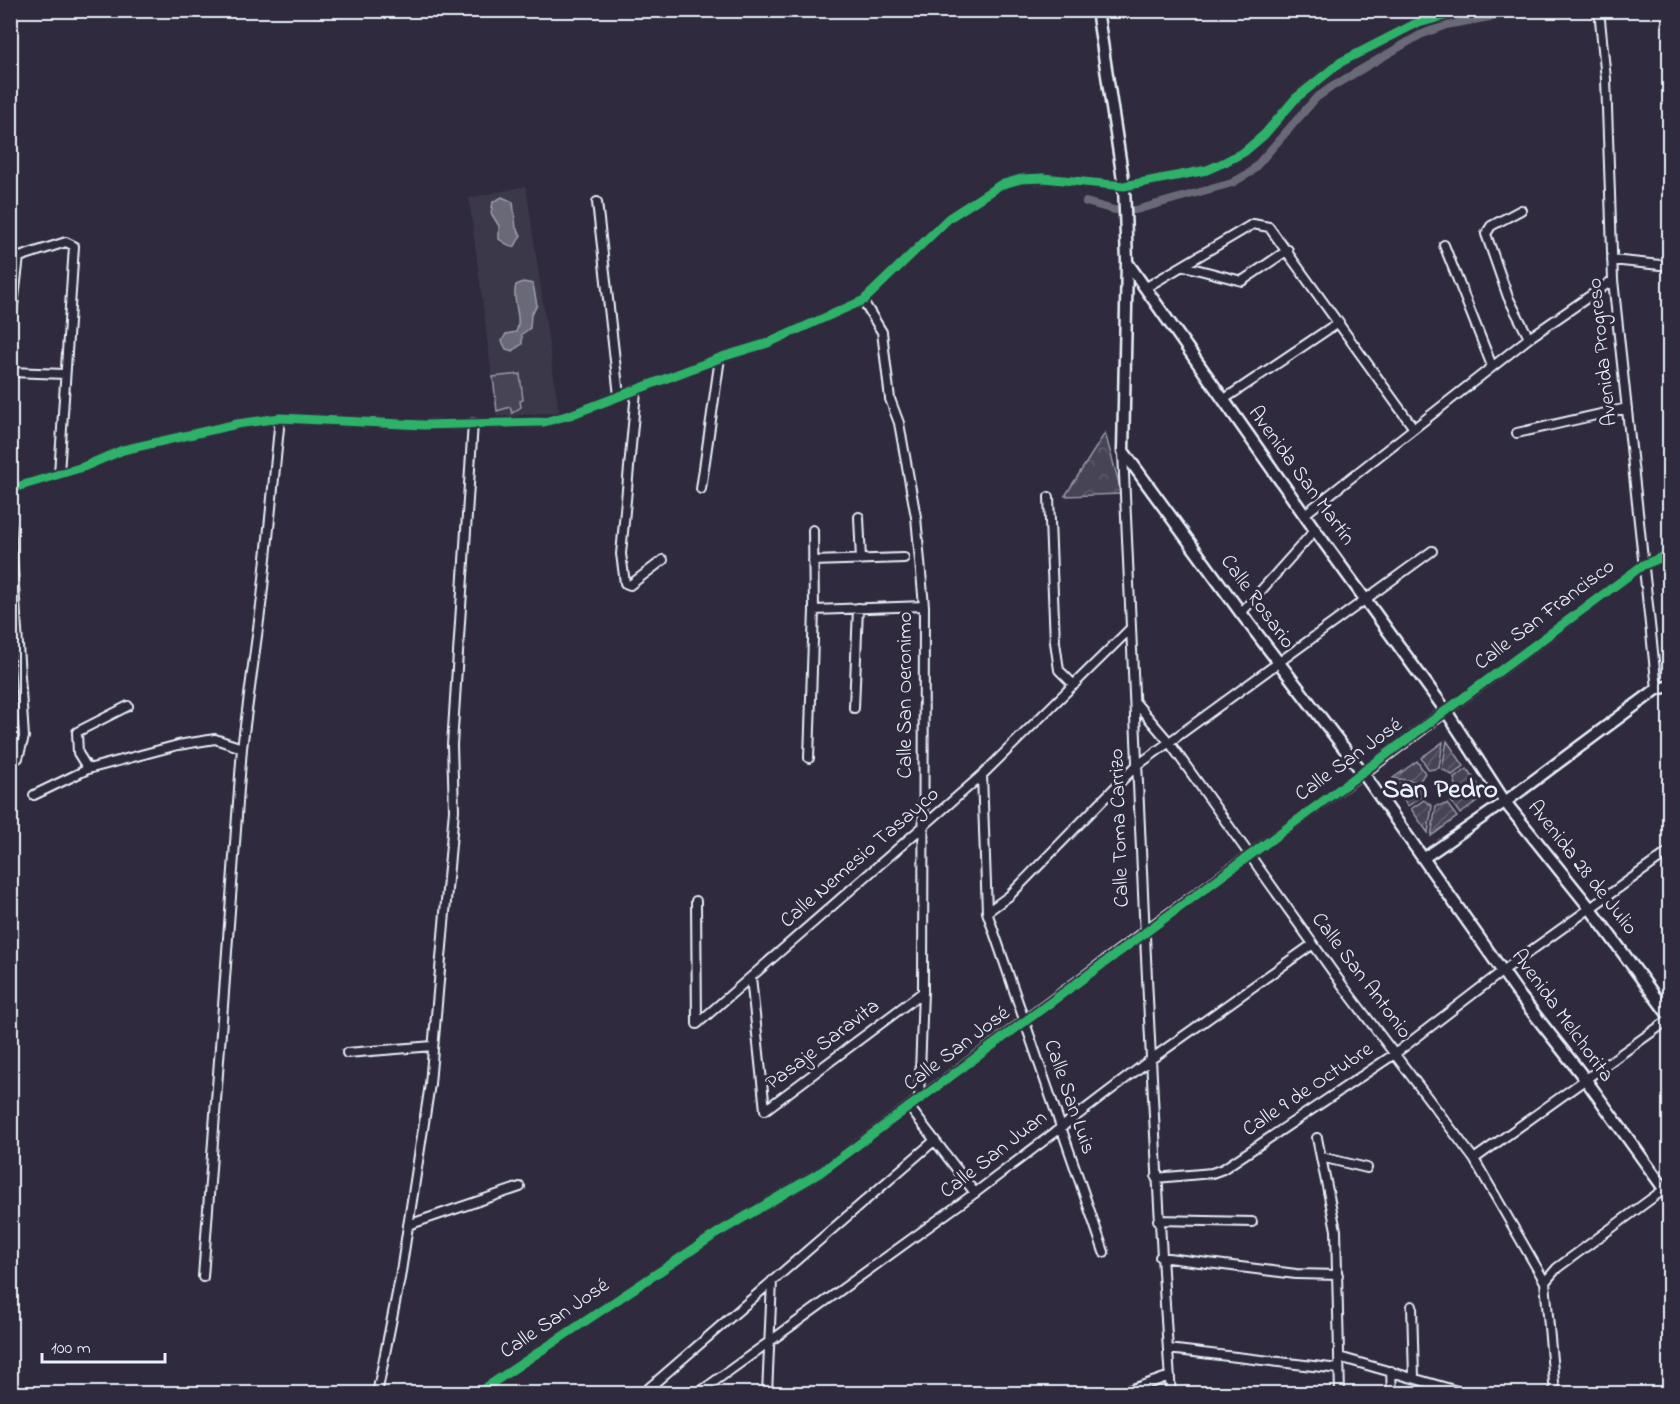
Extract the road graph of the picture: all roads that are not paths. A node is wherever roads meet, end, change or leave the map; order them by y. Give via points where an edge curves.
1 (1097, 10) edge
2 (1466, 10) edge
3 (1599, 10) edge
4 (1124, 186) junction
5 (597, 202) dead end
6 (1521, 210) dead end
7 (1444, 245) dead end
8 (1288, 250) junction
9 (19, 257) junction
10 (10, 260) edge
11 (1612, 260) junction
12 (1127, 261) junction
13 (1184, 266) junction
14 (1670, 266) edge
15 (1613, 280) junction
16 (1145, 288) junction
17 (863, 301) junction
18 (1339, 322) junction
19 (10, 330) edge
20 (1529, 338) junction
21 (720, 358) junction
22 (1492, 366) junction
23 (10, 372) edge
24 (65, 374) junction
25 (636, 392) junction
26 (619, 396) junction
27 (1223, 400) junction
28 (1627, 408) junction
29 (280, 418) junction
30 (473, 423) junction
31 (1413, 427) junction
32 (1517, 433) dead end
33 (1123, 451) junction
34 (59, 474) junction
35 (10, 489) edge
36 (701, 489) dead end
37 (1049, 497) dead end
38 (1305, 514) junction
39 (860, 517) dead end
40 (10, 524) edge
41 (813, 530) dead end
42 (1315, 530) junction
43 (1432, 551) dead end
44 (1670, 554) edge
45 (904, 558) dead end
46 (663, 560) dead end
47 (861, 560) junction
48 (813, 561) junction
49 (1643, 565) junction
50 (1366, 597) junction
51 (924, 606) junction
52 (858, 608) junction
53 (814, 610) junction
54 (1241, 614) junction
55 (1131, 628) junction
56 (1278, 664) junction
57 (1074, 685) junction
58 (1670, 686) edge
59 (1658, 688) junction
60 (1135, 702) junction
61 (128, 706) dead end
62 (854, 708) dead end
63 (1446, 711) junction
64 (1169, 742) junction
65 (242, 748) junction
66 (809, 758) dead end
67 (10, 761) edge
68 (1135, 767) junction
69 (88, 769) junction
70 (1363, 773) junction
71 (982, 775) junction
72 (34, 795) dead end
73 (1505, 802) junction
74 (923, 829) junction
75 (1670, 851) edge
76 (1250, 853) junction
77 (1424, 858) junction
78 (696, 901) dead end
79 (1590, 908) junction
80 (987, 912) junction
81 (1143, 932) junction
82 (1313, 944) junction
83 (1504, 970) junction
84 (751, 977) junction
85 (923, 992) junction
86 (1670, 1018) edge
87 (1023, 1021) junction
88 (433, 1046) junction
89 (347, 1053) dead end
90 (1396, 1053) junction
91 (1150, 1060) junction
92 (1586, 1080) junction
93 (919, 1099) junction
94 (909, 1108) junction
95 (1060, 1127) junction
96 (1317, 1138) dead end
97 (934, 1141) junction
98 (1322, 1157) junction
99 (1474, 1159) junction
100 (1367, 1168) dead end
101 (1156, 1179) junction
102 (520, 1187) dead end
103 (1668, 1190) edge
104 (975, 1193) junction
105 (1158, 1220) junction
106 (1252, 1222) dead end
107 (408, 1224) junction
108 (1104, 1252) dead end
109 (1160, 1257) junction
110 (1338, 1275) junction
111 (203, 1277) dead end
112 (772, 1281) junction
113 (1545, 1282) junction
114 (1412, 1306) dead end
115 (771, 1341) junction
116 (1168, 1349) junction
117 (1339, 1357) junction
118 (1339, 1369) junction
119 (1391, 1371) junction
120 (1170, 1376) junction
121 (1414, 1377) junction
122 (377, 1394) edge
123 (476, 1394) edge
124 (642, 1394) edge
125 (697, 1394) edge
126 (767, 1394) edge
127 (1118, 1394) edge
128 (1171, 1394) edge
129 (1340, 1394) edge
130 (1392, 1394) edge
131 (1468, 1394) edge
132 (1555, 1394) edge

1 - 4 main road, Calle Toma Carrizo
2 - 4 street via 1415,24 1341,62 1296,98 1264,135 1225,162 1207,170
3 - 11 street, Avenida Progreso via 1606,79
4 - 12 main road, Calle Toma Carrizo
4 - 17 street via 1043,178 1000,185 950,218
5 - 26 street
6 - 20 street via 1491,226 1486,234 1508,297
7 - 22 street
8 - 13 street via 1242,281
8 - 13 street via 1269,227 1253,224
8 - 18 street
9 - 10 street
9 - 19 street
9 - 24 street via 66,242 75,246
11 - 14 street
11 - 15 street, Avenida Progreso
12 - 16 main road, Avenida San Martín
12 - 33 main road, Calle Toma Carrizo
13 - 16 street
15 - 20 street
15 - 28 street, Avenida Progreso
16 - 27 main road, Avenida San Martín
17 - 21 street via 768,343
17 - 51 street, Calle San Oeronimo via 882,332 890,399 899,423 916,517
18 - 27 street
18 - 31 street
20 - 22 street
21 - 25 street
21 - 36 street
22 - 31 street
23 - 24 street
24 - 34 street
25 - 26 street
25 - 46 street via 621,555 625,583 630,585
26 - 30 street via 544,422
27 - 38 main road, Avenida San Martín
28 - 32 street
28 - 49 street, Avenida Progreso
29 - 30 street
29 - 34 street via 123,450
29 - 65 street
30 - 88 street via 452,745 454,810
31 - 38 street
33 - 54 main road, Calle Rosario
33 - 55 street, Calle Toma Carrizo
34 - 35 street
37 - 57 street via 1055,642 1059,670
38 - 42 main road, Avenida San Martín
39 - 47 street
40 - 67 street via 24,737 18,758
41 - 48 street
42 - 50 main road, Avenida San Martín
42 - 54 street
43 - 50 street
44 - 49 street, Calle San Francisco
45 - 47 street
47 - 48 street
48 - 53 street
49 - 59 street, Avenida Progreso
49 - 63 street, Calle San Francisco
50 - 56 street
50 - 63 main road, Avenida San Martín
51 - 52 street
51 - 74 street, Calle San Oeronimo
52 - 53 street
52 - 62 street
53 - 66 street
54 - 56 main road, Calle Rosario
55 - 57 street, Calle Nemesio Tasayco
55 - 60 street, Calle Toma Carrizo
56 - 64 street
56 - 70 main road, Calle Rosario
57 - 71 street, Calle Nemesio Tasayco
58 - 59 main road
59 - 73 main road
60 - 64 street, Calle San Antonio
60 - 68 street, Calle Toma Carrizo
61 - 69 street via 77,732 78,753
63 - 70 street, Calle San José
63 - 73 main road, Avenida 28 de Julio
64 - 68 street
64 - 76 street, Calle San Antonio
65 - 69 street via 215,739
65 - 111 street
68 - 80 street via 1009,896
68 - 81 street, Calle Toma Carrizo
69 - 72 street
70 - 76 street, Calle San José
70 - 77 main road, Calle Rosario
71 - 74 street, Calle Nemesio Tasayco
71 - 80 street, Calle San Luis
73 - 77 street
73 - 79 main road, Avenida 28 de Julio
74 - 84 street, Calle Nemesio Tasayco
74 - 85 street, Calle San Oeronimo
75 - 79 street, Calle 9 de Octubre
76 - 81 street, Calle San José
76 - 82 street, Calle San Antonio
77 - 83 main road, Avenida Melchorita
78 - 84 street, Calle Nemesio Tasayco via 697,1024
79 - 83 street, Calle 9 de Octubre
79 - 86 main road, Avenida 28 de Julio
80 - 87 street, Calle San Luis
81 - 87 street, Calle San José
81 - 91 street, Calle Toma Carrizo
82 - 90 street, Calle San Antonio
82 - 91 street, Calle San Juan
83 - 90 street, Calle 9 de Octubre
83 - 92 main road, Avenida Melchorita
84 - 85 street, Pasaje Saravita via 765,1110
85 - 93 street, Calle San Oeronimo
86 - 92 street
87 - 93 street, Calle San José
87 - 95 street, Calle San Luis
88 - 89 street
88 - 107 street
90 - 99 street, Calle San Antonio
90 - 101 street, Calle 9 de Octubre via 1223,1169
91 - 95 street, Calle San Juan
91 - 101 street, Calle Toma Carrizo
92 - 99 street
92 - 103 main road, Avenida Melchorita
93 - 94 street, Calle San José
94 - 97 street
94 - 123 street, Calle San José via 821,1172 719,1232
95 - 104 street, Calle San Juan
95 - 108 street, Calle San Luis
96 - 98 street
97 - 104 street
97 - 112 street
98 - 100 street
98 - 110 street via 1336,1230
99 - 113 street, Calle San Antonio
101 - 105 street, Calle Toma Carrizo
102 - 107 street
103 - 113 street via 1557,1268
104 - 115 street, Calle San Juan
105 - 106 street
105 - 109 street, Calle Toma Carrizo
107 - 122 street
109 - 110 street via 1296,1274
109 - 116 street, Calle Toma Carrizo
110 - 117 street
112 - 115 street
112 - 124 street
113 - 132 street
114 - 121 street
115 - 125 street, Calle San Juan
115 - 126 street
116 - 118 street
116 - 120 street, Calle Toma Carrizo
117 - 118 street
117 - 119 street
118 - 129 street
119 - 121 street
119 - 130 street
120 - 127 street
120 - 128 street, Calle Toma Carrizo
121 - 131 street

